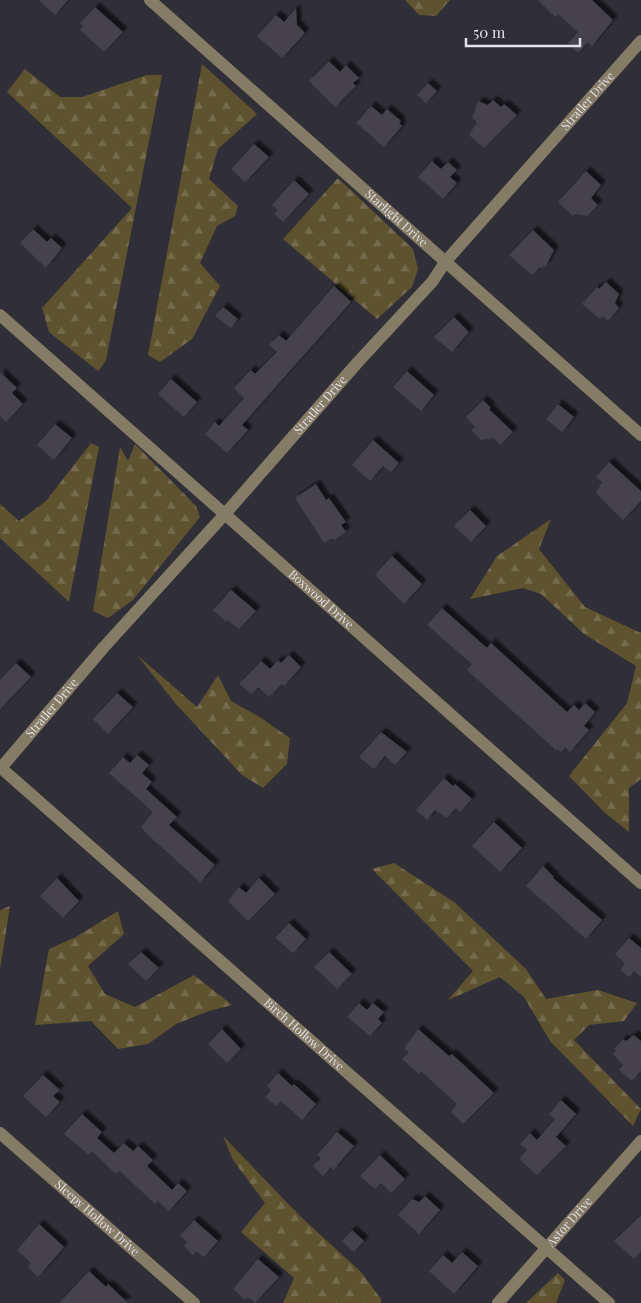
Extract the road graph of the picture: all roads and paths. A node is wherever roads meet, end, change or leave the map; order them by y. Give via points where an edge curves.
1 (150, 0) edge
2 (641, 41) edge
3 (446, 262) junction
4 (0, 315) edge
5 (641, 435) edge
6 (225, 514) junction
7 (0, 768) edge
8 (641, 883) edge
9 (0, 1133) edge
10 (641, 1141) edge
11 (548, 1248) junction
12 (194, 1303) edge
13 (498, 1303) edge
14 (609, 1303) edge

1 - 3 street, Starlight Drive
2 - 3 street, Stratler Drive
3 - 5 street, Starlight Drive
3 - 6 street, Stratler Drive via 432,282
4 - 6 street, Boxwood Drive
6 - 7 street, Stratler Drive
6 - 8 street, Boxwood Drive
7 - 11 street, Birch Hollow Drive
9 - 12 street, Sleepy Hollow Drive
10 - 11 street, Astor Drive
11 - 13 street, Astor Drive
11 - 14 street, Birch Hollow Drive

